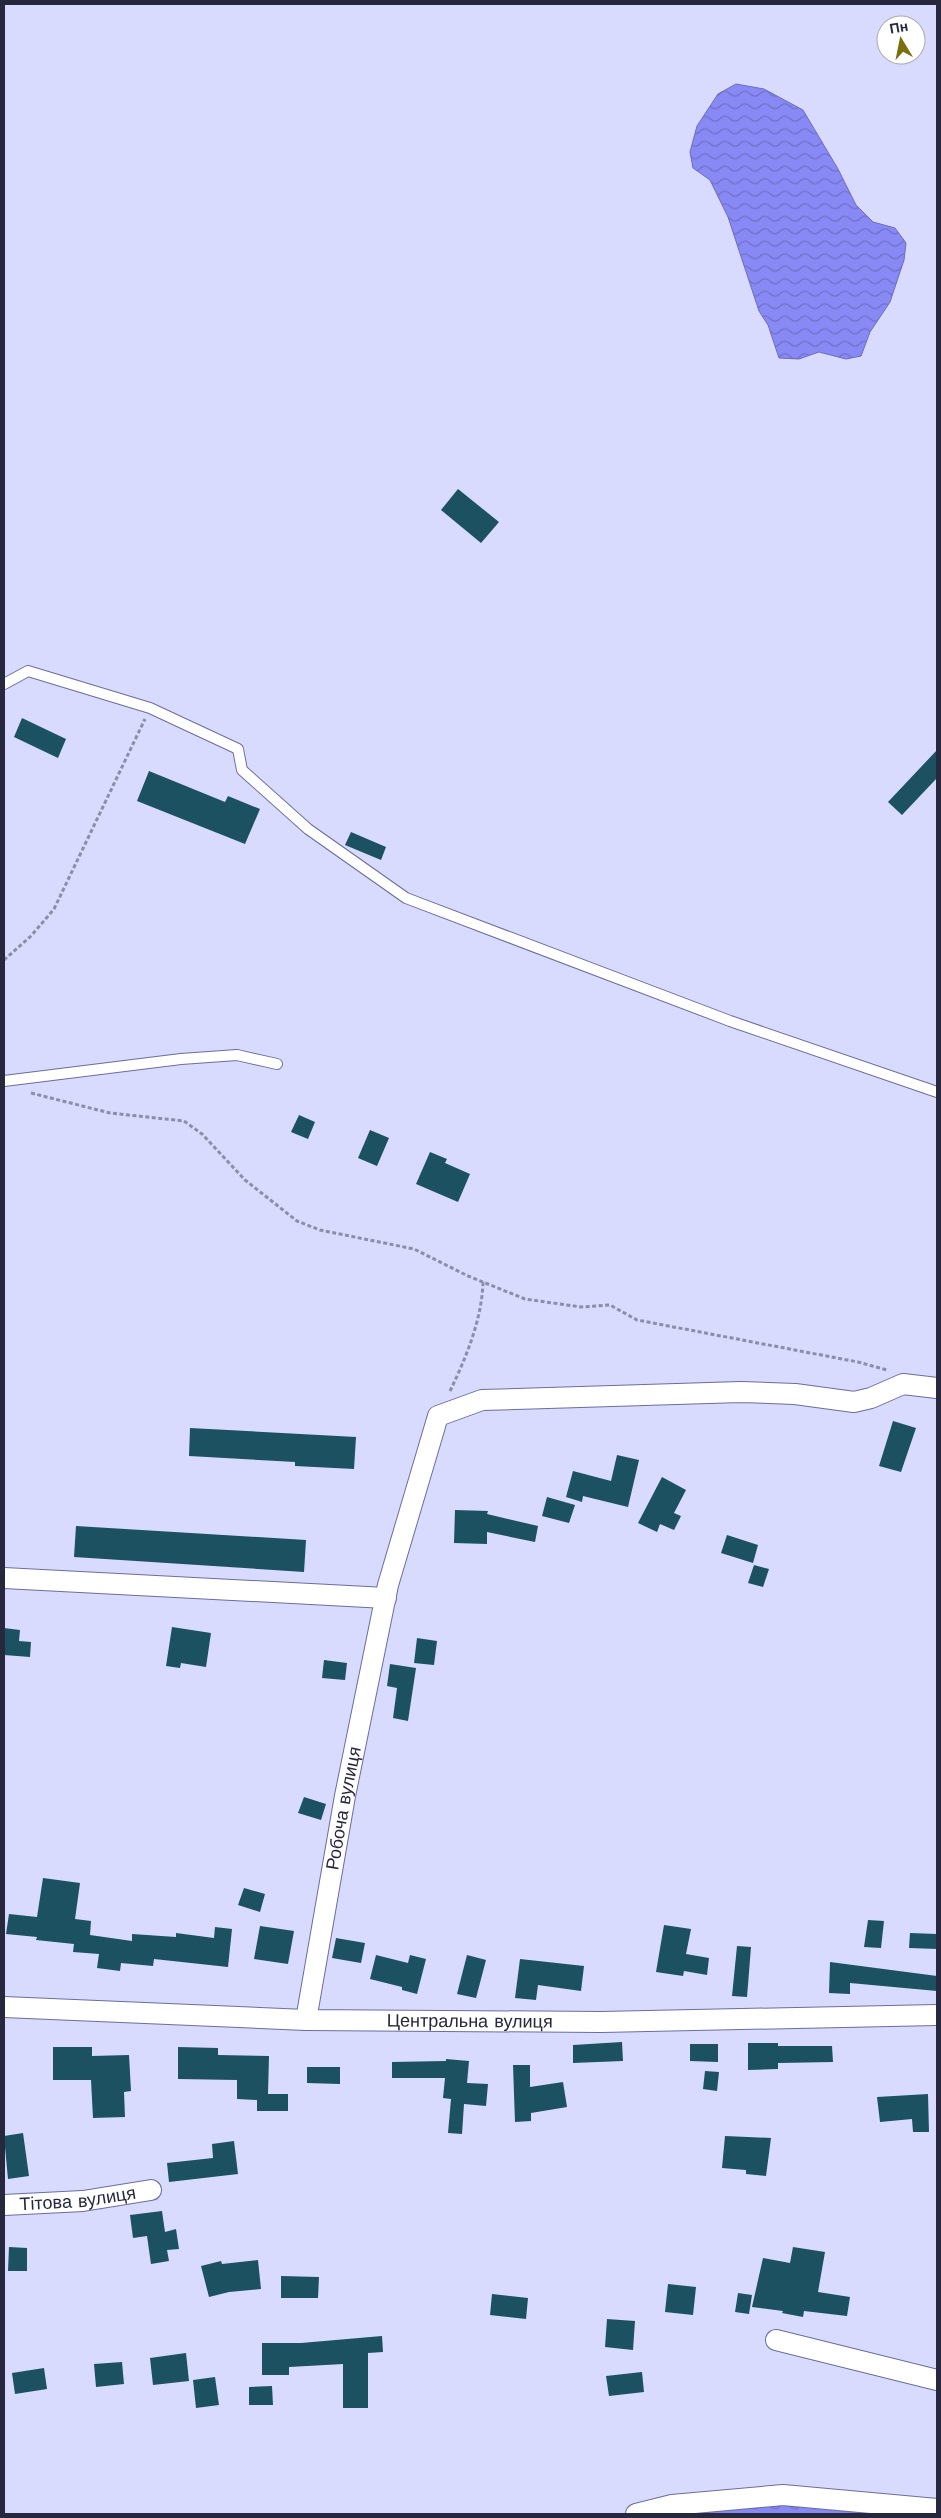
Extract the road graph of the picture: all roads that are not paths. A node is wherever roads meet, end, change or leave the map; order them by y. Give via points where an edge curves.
1 (4, 684) edge
2 (276, 1064) dead end
3 (4, 1081) edge
4 (937, 1092) edge
5 (937, 1388) edge
6 (4, 1578) edge
7 (386, 1598) junction
8 (4, 2008) edge
9 (937, 2015) edge
10 (306, 2020) junction
11 (151, 2190) dead end
12 (4, 2205) edge
13 (776, 2340) dead end
14 (937, 2380) edge
15 (937, 2509) edge
16 (636, 2514) edge

1 - 4 lane via 28,671 150,708 238,749 242,770 308,829 406,898 730,1021
2 - 3 lane via 237,1055
5 - 7 street, Робоча вулиця via 903,1384 854,1402 795,1394 741,1392 482,1400 438,1416
6 - 7 street
7 - 10 street, Робоча вулиця via 345,1796
8 - 10 street, Центральна вулиця
9 - 10 street, Центральна вулиця via 601,2022
11 - 12 street, Тітова вулиця via 83,2201
13 - 14 street
15 - 16 street via 783,2495 672,2505

